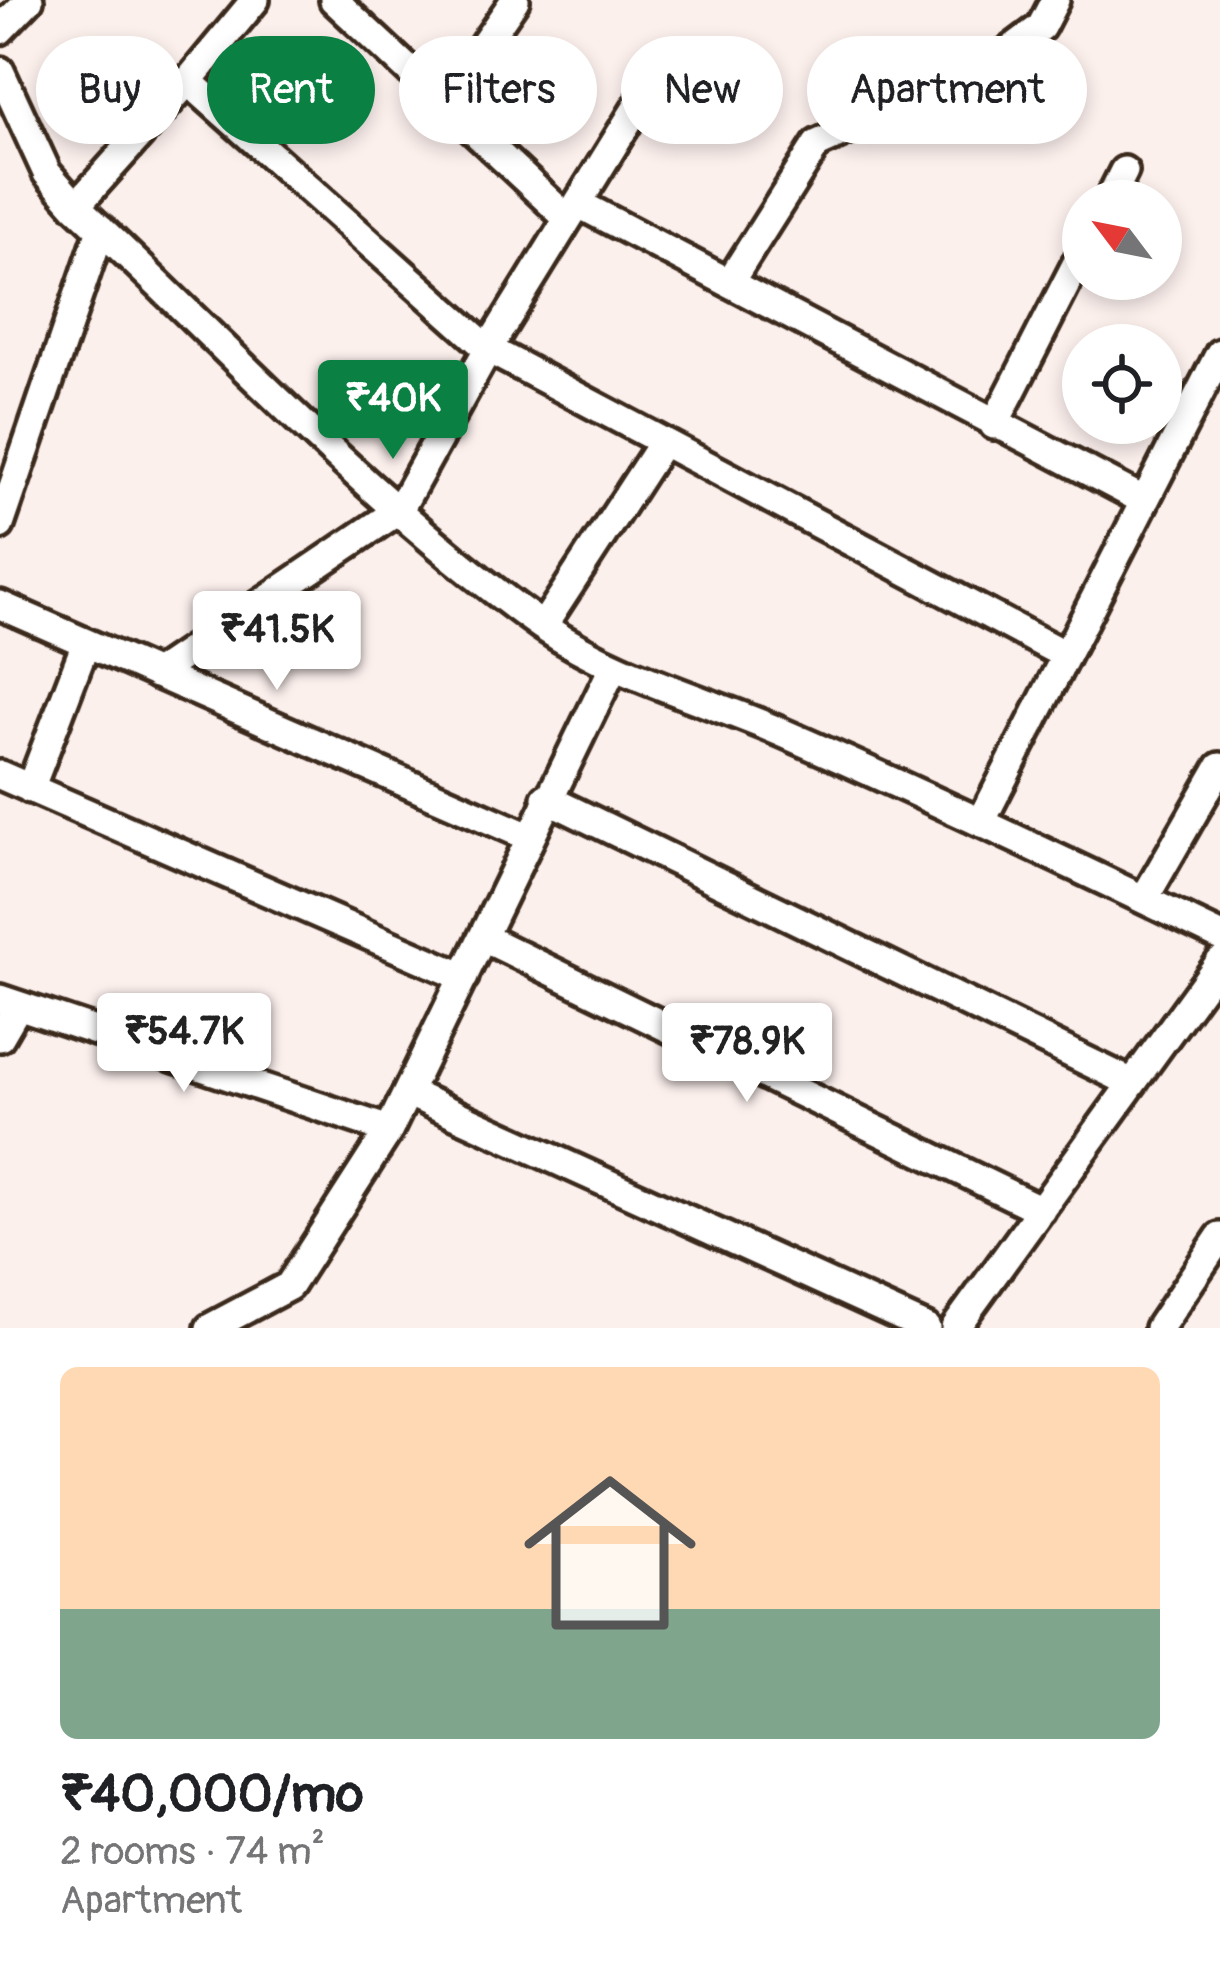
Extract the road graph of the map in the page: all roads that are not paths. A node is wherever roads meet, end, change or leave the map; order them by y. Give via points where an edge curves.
1 (29, 0) edge
2 (255, 0) edge
3 (334, 0) edge
4 (515, 0) edge
5 (1054, 0) edge
6 (0, 31) edge
7 (490, 36) edge
8 (399, 62) edge
9 (0, 71) edge
10 (188, 81) junction
11 (621, 133) edge
12 (492, 144) edge
13 (1124, 171) dead end
14 (1120, 180) edge
15 (76, 206) junction
16 (573, 211) junction
17 (101, 229) junction
18 (731, 280) junction
19 (1062, 292) edge
20 (488, 349) junction
21 (1220, 353) edge
22 (994, 425) junction
23 (662, 443) junction
24 (1142, 500) junction
25 (399, 510) junction
26 (0, 525) edge
27 (0, 605) edge
28 (543, 626) junction
29 (86, 643) junction
30 (1065, 656) junction
31 (613, 668) junction
32 (156, 674) junction
33 (1220, 766) edge
34 (0, 775) edge
35 (30, 789) junction
36 (546, 798) junction
37 (982, 820) junction
38 (529, 837) junction
39 (1144, 899) junction
40 (1220, 936) edge
41 (484, 938) junction
42 (1220, 962) edge
43 (464, 977) junction
44 (9, 1002) edge
45 (0, 1037) edge
46 (1132, 1083) junction
47 (410, 1094) junction
48 (389, 1130) junction
49 (1041, 1210) junction
50 (1220, 1237) edge
51 (917, 1326) edge
52 (210, 1328) edge
53 (955, 1328) edge
54 (1159, 1328) edge

1 - 6 street
2 - 10 street
3 - 8 street
4 - 7 street
5 - 18 street via 1041,27 985,69 817,144
9 - 15 street via 46,173
10 - 15 street
10 - 20 street
11 - 16 street
12 - 16 street
13 - 14 street
15 - 17 street
16 - 18 street
16 - 20 street
17 - 25 street
17 - 26 street
18 - 22 street
19 - 22 street
20 - 23 street
20 - 25 street
21 - 24 street
22 - 24 street
23 - 28 street
23 - 30 street
24 - 30 street
25 - 28 street
25 - 32 street
27 - 29 street
28 - 31 street
29 - 32 street
29 - 35 street
30 - 37 street
31 - 36 street
31 - 37 street
32 - 38 street
33 - 39 street
34 - 35 street
35 - 43 street
36 - 38 street
36 - 46 street
37 - 39 street
38 - 41 street
39 - 40 street
41 - 43 street
41 - 49 street
42 - 46 street
43 - 47 street
44 - 45 street
44 - 48 street
46 - 49 street
47 - 48 street
47 - 51 street
48 - 52 street via 289,1286
49 - 53 street
50 - 54 street

